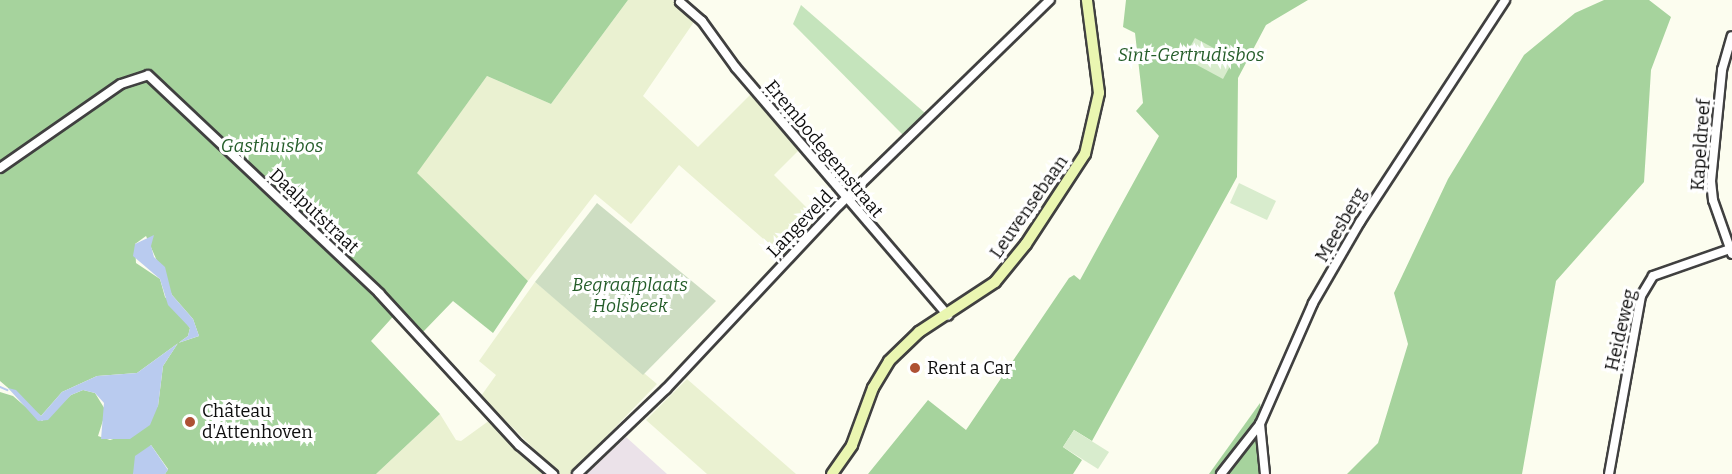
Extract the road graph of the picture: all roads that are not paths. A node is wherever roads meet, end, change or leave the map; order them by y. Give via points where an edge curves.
1 (1050, 0) edge
2 (1087, 0) edge
3 (1505, 0) edge
4 (680, 2) dead end
5 (1732, 36) edge
6 (0, 168) edge
7 (846, 198) junction
8 (1731, 252) edge
9 (948, 315) junction
10 (1260, 424) junction
11 (553, 474) edge
12 (577, 474) edge
13 (832, 474) edge
14 (1221, 474) edge
15 (1265, 474) edge
16 (1609, 474) edge

1 - 7 street, Langeveld
2 - 9 street, Leuvensebaan via 1100,93 1085,154 1004,272
3 - 10 street, Meesberg via 1396,161 1331,272 1280,372
4 - 7 street, Erembodegemstraat via 702,21 736,68
5 - 8 street, Kapeldreef via 1722,70 1712,181 1713,200
6 - 11 street, Daalputstraat via 121,84 148,75 379,293 519,445
7 - 9 street, Erembodegemstraat
7 - 12 street, Langeveld via 666,389
8 - 16 street, Heideweg via 1653,276 1641,296
9 - 13 street, Leuvensebaan via 903,345 883,369 852,445
10 - 14 street, Meesberg
10 - 15 street

